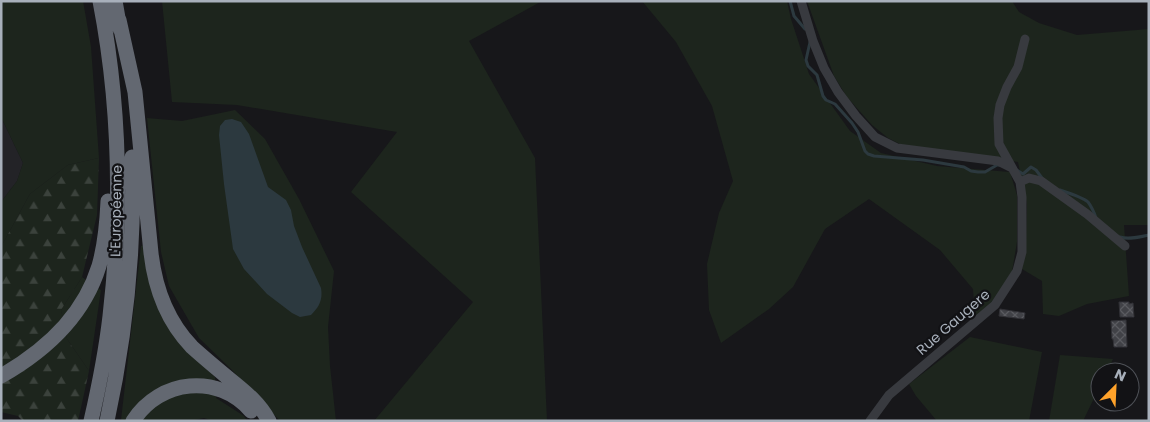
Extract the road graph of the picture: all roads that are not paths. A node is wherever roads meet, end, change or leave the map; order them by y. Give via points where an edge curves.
1 (100, 1) edge
2 (115, 1) edge
3 (801, 1) edge
4 (119, 20) junction
5 (106, 35) junction
6 (1025, 39) dead end
7 (1012, 168) junction
8 (1020, 182) junction
9 (1125, 246) dead end
10 (1, 376) edge
11 (91, 421) edge
12 (107, 421) edge
13 (133, 421) edge
14 (258, 421) edge
15 (269, 421) edge
16 (870, 421) edge

1 - 5 highway, L'Européenne
2 - 4 highway, L'Européenne
3 - 7 street via 824,68 838,92 875,137 897,148 998,161
4 - 12 highway, L'Européenne via 130,114 132,224 123,334
4 - 15 highway via 135,92 151,253 159,292 172,321 187,342 252,398
5 - 10 highway via 108,189 98,267 85,298 64,326 32,357
5 - 11 highway, L'Européenne via 116,138 117,223 110,316
6 - 7 street, Rue Gaugere via 998,118 999,144
7 - 8 street, Rue Gaugere
8 - 9 street via 1029,178 1042,181
8 - 16 street, Rue Gaugere via 1022,252 1009,286 995,305 889,395
13 - 14 highway via 145,405 160,394 194,386 215,388 232,395 247,406

